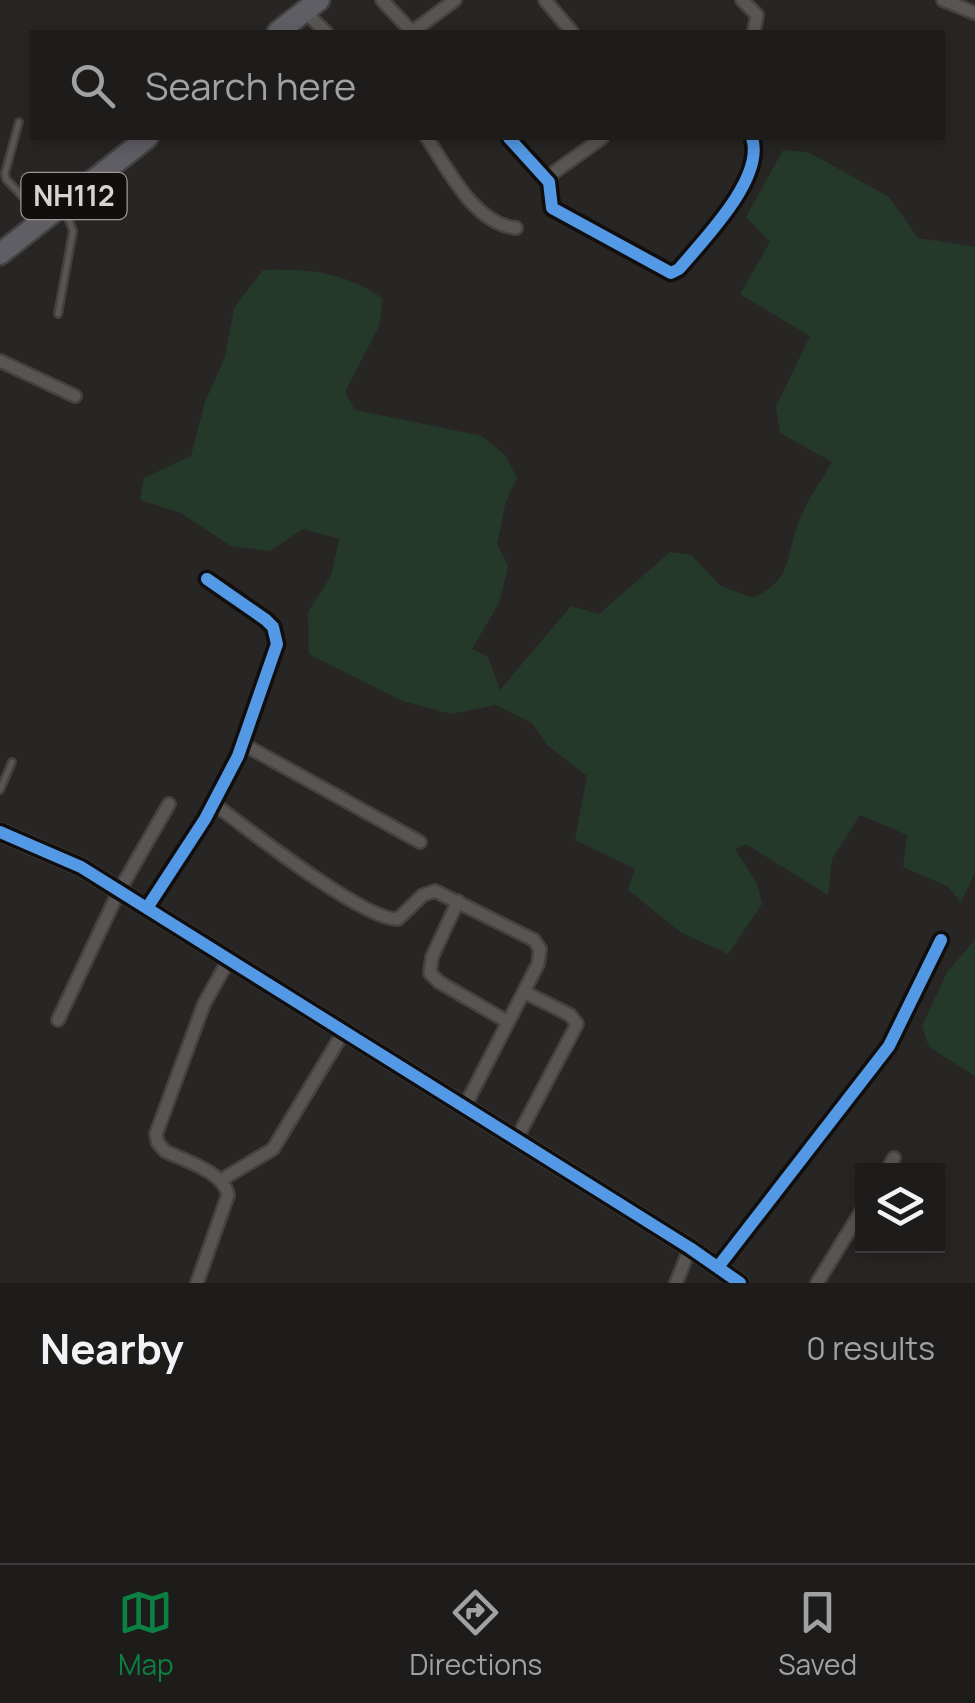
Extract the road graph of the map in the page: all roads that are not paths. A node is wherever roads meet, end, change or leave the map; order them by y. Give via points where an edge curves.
1 (382, 0) edge
2 (455, 0) edge
3 (545, 0) edge
4 (742, 0) edge
5 (944, 0) edge
6 (311, 6) edge
7 (975, 13) edge
8 (281, 30) edge
9 (325, 30) edge
10 (410, 30) edge
11 (415, 30) edge
12 (570, 30) edge
13 (754, 30) edge
14 (18, 122) dead end
15 (144, 140) edge
16 (428, 140) edge
17 (511, 140) edge
18 (599, 140) edge
19 (752, 140) edge
20 (546, 178) junction
21 (62, 205) junction
22 (44, 220) junction
23 (516, 228) dead end
24 (0, 254) edge
25 (58, 314) dead end
26 (0, 361) edge
27 (75, 396) dead end
28 (207, 579) dead end
29 (244, 744) junction
30 (12, 762) dead end
31 (0, 790) edge
32 (214, 803) junction
33 (168, 804) dead end
34 (0, 832) edge
35 (420, 842) dead end
36 (119, 891) junction
37 (458, 901) junction
38 (147, 908) junction
39 (941, 940) dead end
40 (228, 961) junction
41 (524, 992) junction
42 (58, 1020) dead end
43 (508, 1022) junction
44 (343, 1033) junction
45 (464, 1108) junction
46 (516, 1140) junction
47 (894, 1158) dead end
48 (891, 1163) edge
49 (221, 1180) junction
50 (855, 1222) edge
51 (690, 1248) junction
52 (718, 1267) junction
53 (196, 1283) edge
54 (676, 1283) edge
55 (740, 1283) edge
56 (818, 1283) edge

1 - 10 street
2 - 11 street
3 - 12 street
4 - 13 street via 757,15
5 - 7 street
6 - 8 highway
6 - 9 street
14 - 22 lane via 6,180
15 - 21 highway, NH112
16 - 23 street via 486,216
17 - 20 street
18 - 20 street
19 - 20 street via 749,173 732,203 670,273 552,208
21 - 22 highway, NH112
21 - 25 lane via 73,231
22 - 24 highway, NH112
26 - 27 street
28 - 29 street via 277,635
29 - 32 street
29 - 35 street
30 - 31 lane
32 - 37 street via 386,919 398,919 429,891
32 - 38 street
33 - 36 street
34 - 36 street
36 - 38 street
36 - 42 street
37 - 41 street via 534,940 540,957
37 - 43 street via 430,973
38 - 40 street
39 - 52 street via 889,1046
40 - 44 street
40 - 49 street via 198,1019 156,1134 165,1150
41 - 43 street
41 - 46 street via 577,1024
43 - 45 street
44 - 45 street
44 - 49 street via 273,1149
45 - 46 street
46 - 51 street
47 - 48 street
49 - 53 street via 228,1196
50 - 56 street
51 - 52 street
51 - 54 street
52 - 55 street

